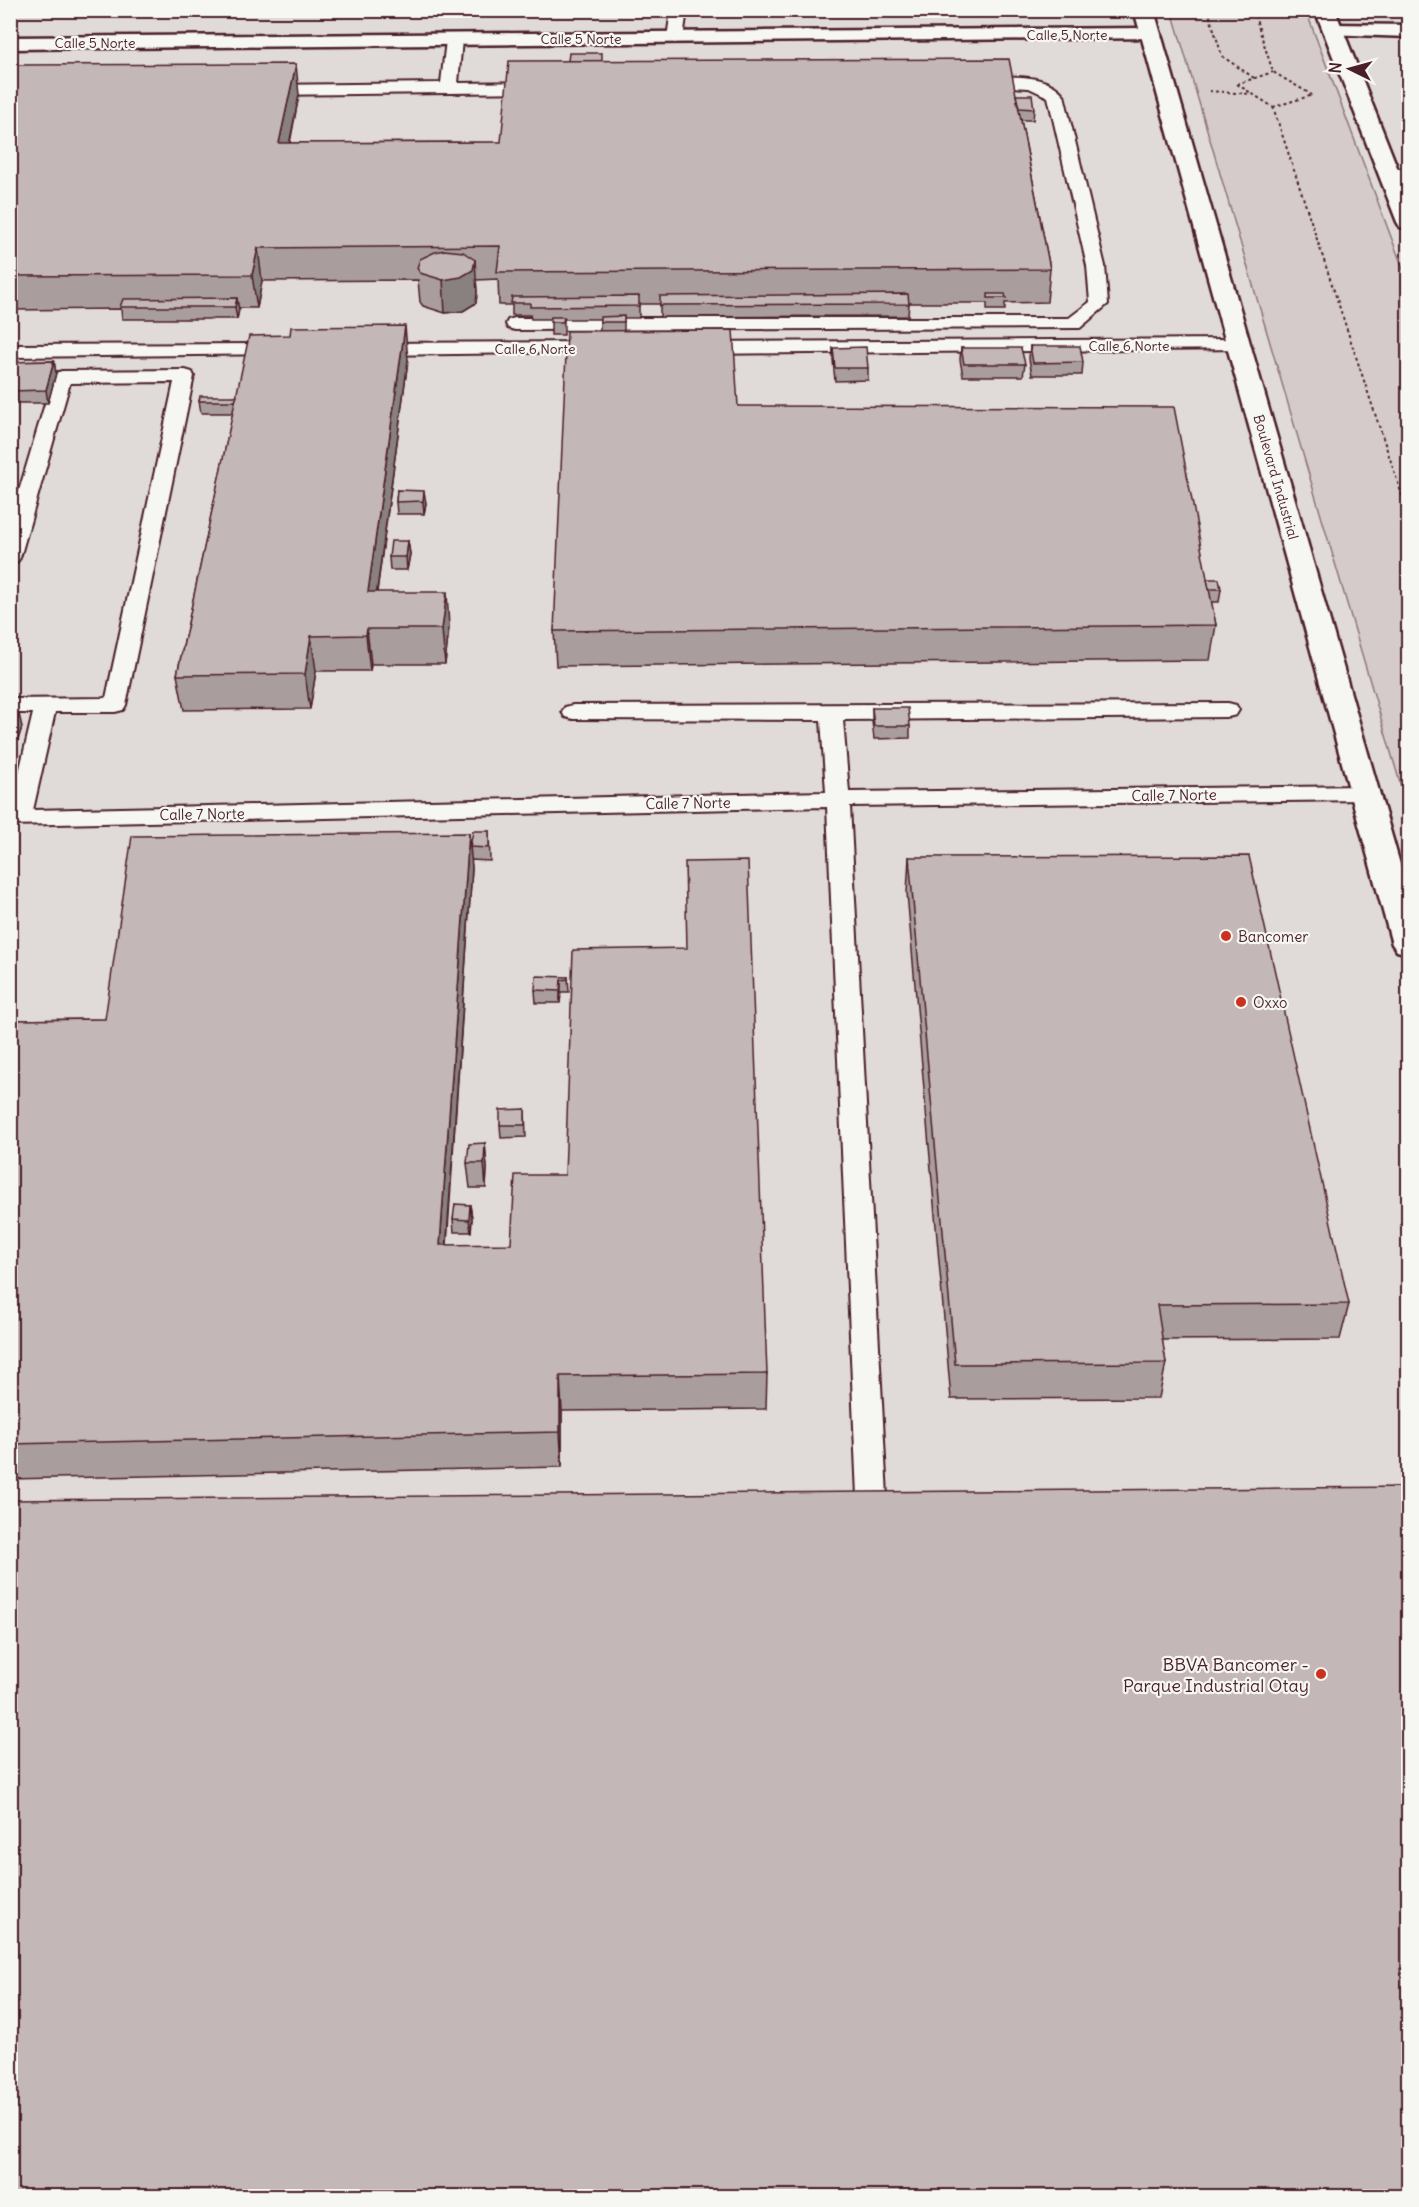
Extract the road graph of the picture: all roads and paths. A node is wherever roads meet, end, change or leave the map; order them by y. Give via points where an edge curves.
1 (679, 10) edge
2 (1208, 10) edge
3 (1253, 10) edge
4 (1329, 20) edge
5 (1147, 22) edge
6 (1408, 31) edge
7 (675, 38) junction
8 (454, 40) junction
9 (10, 43) edge
10 (1273, 72) junction
11 (1254, 78) junction
12 (969, 82) edge
13 (555, 87) edge
14 (449, 88) junction
15 (248, 90) edge
16 (1273, 107) junction
17 (1399, 174) edge
18 (1408, 222) edge
19 (515, 324) dead end
20 (1239, 345) junction
21 (619, 348) edge
22 (678, 348) edge
23 (356, 349) edge
24 (297, 350) edge
25 (10, 351) edge
26 (1408, 513) edge
27 (10, 558) edge
28 (46, 705) junction
29 (10, 706) edge
30 (1228, 710) dead end
31 (573, 712) dead end
32 (832, 713) junction
33 (1366, 793) junction
34 (838, 799) junction
35 (15, 819) edge
36 (1408, 944) edge
37 (872, 1496) edge

1 - 7 lane
2 - 11 path via 1222,56
3 - 10 path
4 - 6 main road
4 - 17 main road
5 - 7 main road, Calle 5 Norte
5 - 20 main road, Boulevard Industrial
7 - 8 main road, Calle 5 Norte
8 - 9 main road, Calle 5 Norte
8 - 14 lane
10 - 11 path
10 - 16 path via 1312,95
11 - 16 path via 1236,84
12 - 19 lane via 1033,83 1056,95 1096,266 1100,304 1073,324
13 - 14 lane
14 - 15 lane
16 - 26 path
17 - 18 main road
20 - 22 lane, Calle 6 Norte
20 - 33 main road, Boulevard Industrial
21 - 23 lane, Calle 6 Norte
24 - 25 lane
27 - 28 lane via 62,377 185,376 115,705
28 - 29 lane
28 - 35 lane
30 - 32 lane
31 - 32 lane
32 - 34 lane
33 - 34 lane, Calle 7 Norte
33 - 36 main road, Boulevard Industrial
34 - 35 lane, Calle 7 Norte
34 - 37 lane

